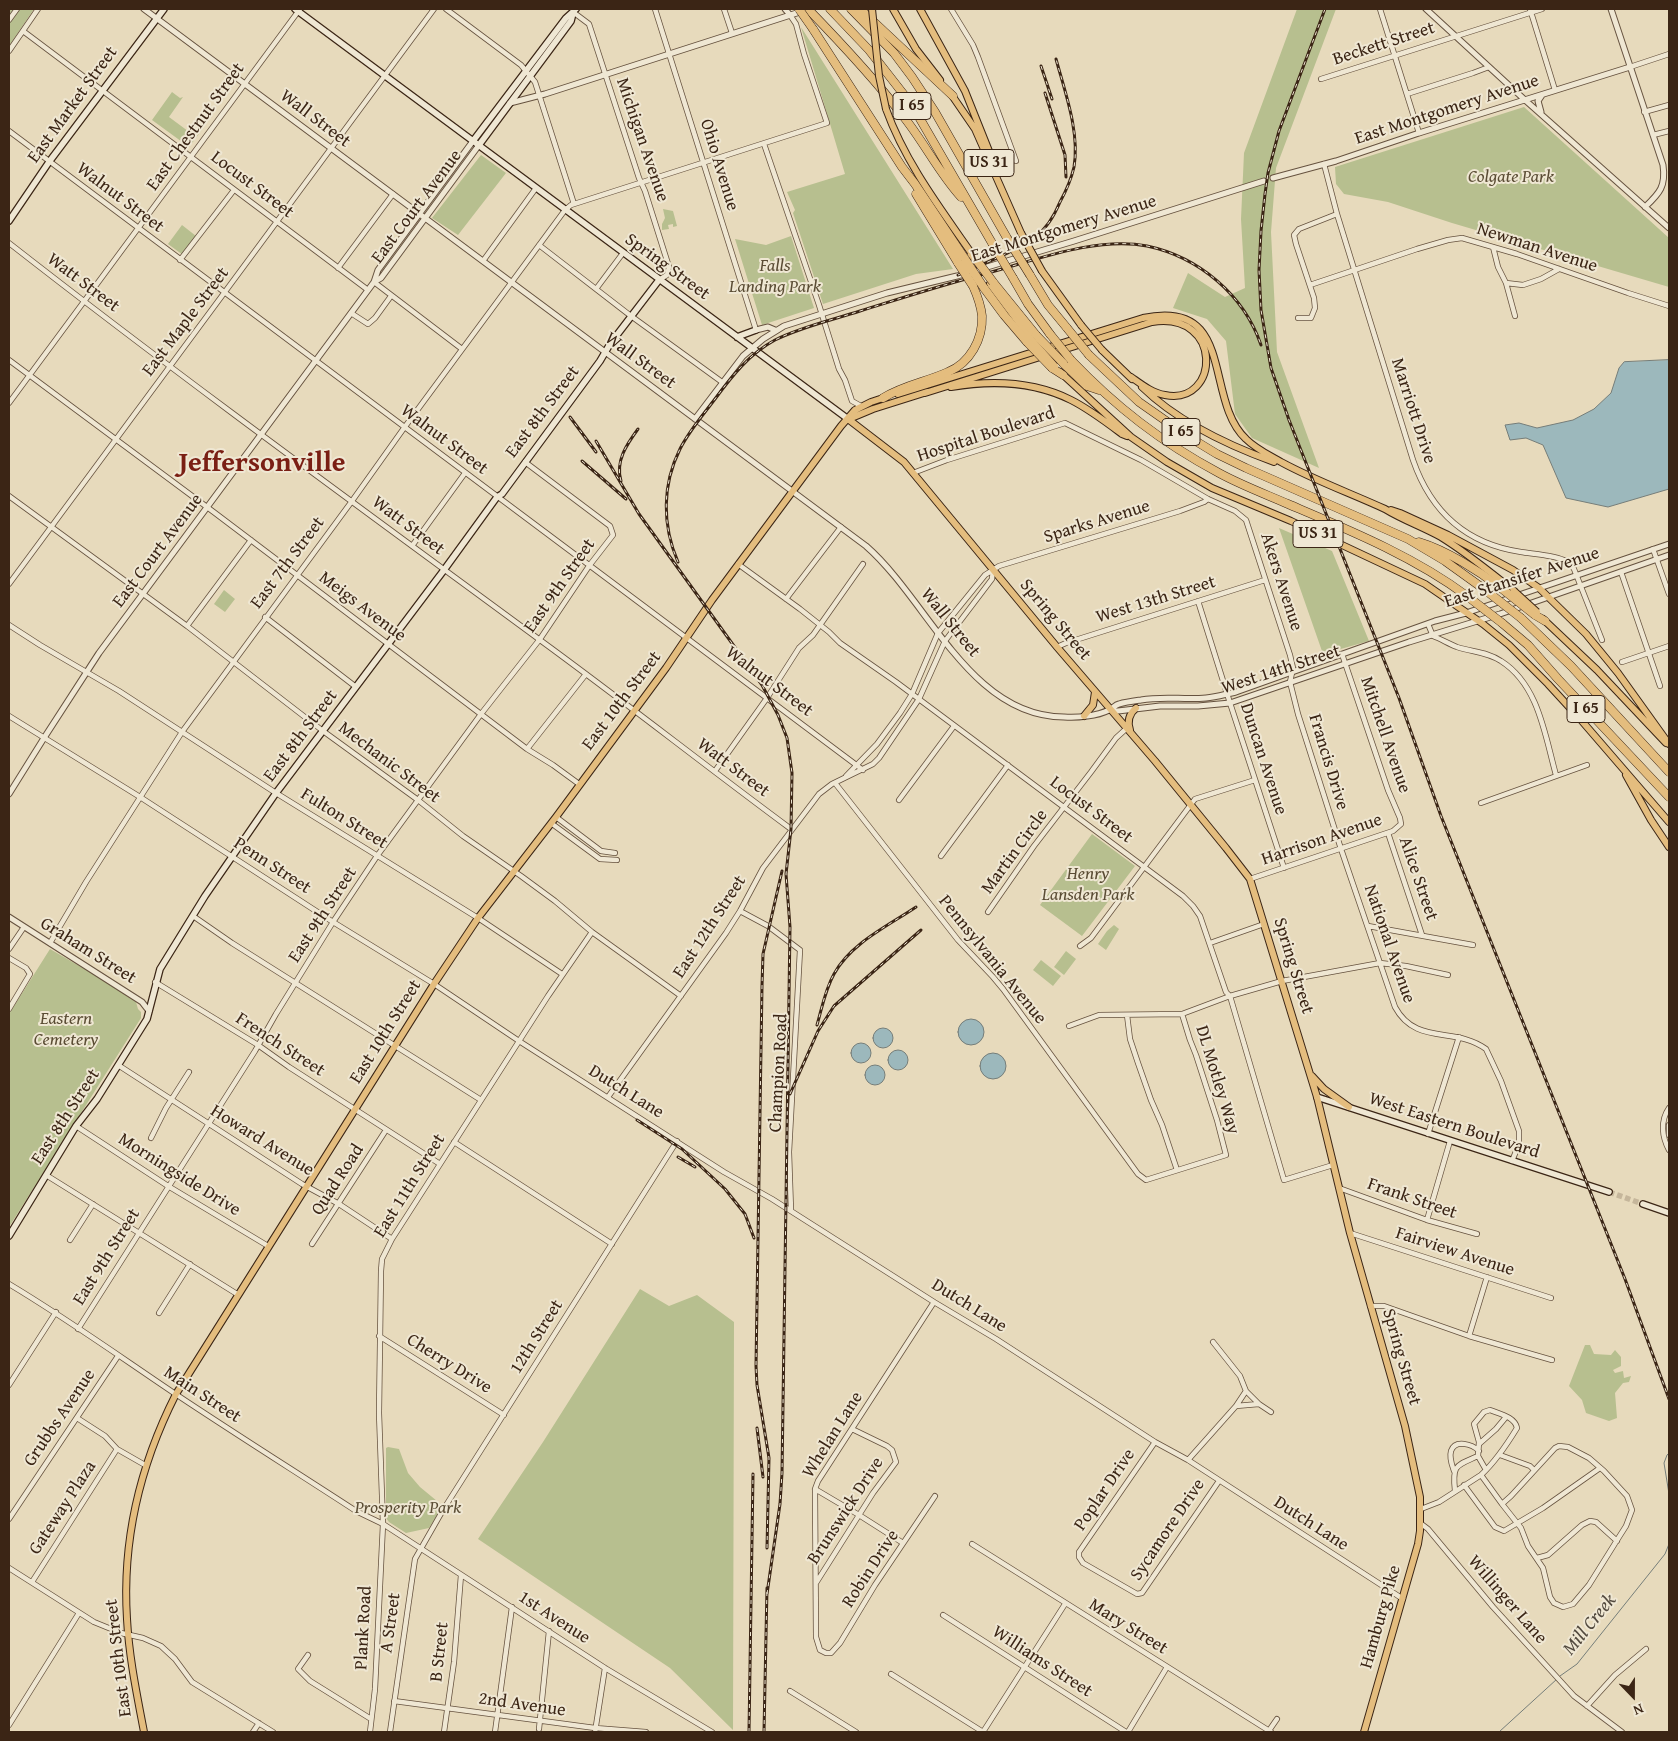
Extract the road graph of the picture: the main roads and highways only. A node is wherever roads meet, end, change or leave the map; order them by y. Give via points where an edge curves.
1 (164, 9) edge
2 (799, 9) edge
3 (809, 9) edge
4 (830, 9) edge
5 (872, 9) edge
6 (894, 9) edge
7 (920, 9) edge
8 (298, 10) edge
9 (574, 10) edge
10 (857, 10) edge
11 (528, 73) junction
12 (953, 96) junction
13 (476, 143) junction
14 (968, 205) junction
15 (1008, 206) junction
16 (9, 220) edge
17 (965, 259) junction
18 (659, 280) junction
19 (756, 330) road end
20 (737, 337) junction
21 (1031, 339) junction
22 (1062, 375) joint
23 (1131, 377) junction
24 (1103, 392) junction
25 (925, 393) junction
26 (883, 398) junction
27 (848, 419) junction
28 (1131, 437) junction
29 (1294, 468) junction
30 (1384, 509) junction
31 (1408, 538) junction
32 (1536, 614) junction
33 (1545, 621) joint
34 (1095, 692) junction
35 (1136, 708) road end
36 (1084, 716) road end
37 (1129, 730) junction
38 (1669, 744) edge
39 (1624, 770) junction
40 (1669, 772) edge
41 (1669, 797) edge
42 (1669, 822) edge
43 (1669, 847) edge
44 (1310, 1073) junction
45 (1317, 1097) junction
46 (1349, 1107) junction
47 (1609, 1192) tunnel mouth
48 (1643, 1204) tunnel mouth
49 (1669, 1213) edge
50 (9, 1236) edge
51 (1421, 1509) joint
52 (144, 1732) edge
53 (1364, 1732) edge

1 - 16 main road, East Market Street
2 - 17 highway, bridge via 912,186
3 - 14 highway via 871,76 923,142 949,184
4 - 14 highway, I 65 via 869,50 912,105
5 - 17 main road, bridge via 879,76 893,130
6 - 12 main road, US 31 via 916,49
7 - 15 main road via 965,91
8 - 13 main road, Spring Street
9 - 11 main road
10 - 12 highway
10 - 31 highway, I 65, bridge via 894,53 935,112 1048,305 1089,355 1139,402 1217,454
11 - 13 main road
11 - 13 main road via 510,103
12 - 15 main road, US 31 via 974,129
13 - 18 main road, Spring Street
14 - 24 highway, I 65, bridge via 1028,304 1071,360
15 - 23 main road, US 31, bridge via 1042,271 1080,325
17 - 21 highway, bridge
17 - 26 highway, bridge via 982,314 977,344 967,359 948,372
18 - 20 main road, Spring Street
18 - 50 main road, East 8th Street via 232,856 160,969 147,1019
19 - 20 main road
20 - 27 main road, Spring Street
21 - 22 highway, bridge
21 - 24 highway, bridge via 1087,386
22 - 28 main road, US 31
23 - 25 main road via 1162,395 1186,393 1199,382 1205,371 1204,346 1181,324 1152,322
23 - 29 main road, US 31 via 1187,422 1232,445
24 - 41 highway, I 65, bridge via 1146,428 1205,465 1374,541 1467,596 1528,645
25 - 27 main road
25 - 28 main road via 966,384 1019,384 1072,400
26 - 27 main road, East 10th Street via 861,406
26 - 29 main road via 1143,318 1170,315 1187,320 1204,336 1237,430 1252,445
27 - 34 main road, Spring Street via 897,456 913,473
27 - 52 main road, East 10th Street via 478,918 176,1394 145,1465 128,1548 128,1635
28 - 39 main road, US 31 via 1204,484 1362,553 1437,592 1509,645
29 - 30 main road, US 31
30 - 32 main road, US 31, bridge via 1471,557 1514,591
30 - 38 main road via 1448,535 1539,588 1586,634
31 - 32 highway, bridge via 1431,546 1469,567
31 - 40 highway, I 65, bridge via 1521,618 1571,666
32 - 33 highway
33 - 38 main road
34 - 36 main road via 1093,705
34 - 37 main road, Spring Street
35 - 37 main road via 1129,719
37 - 44 main road, Spring Street via 1250,879
39 - 42 main road, US 31
39 - 43 main road
44 - 45 main road, Spring Street
44 - 46 main road via 1324,1089
45 - 46 main road, West Eastern Boulevard
45 - 51 main road, Spring Street via 1350,1233 1406,1426
46 - 47 main road, West Eastern Boulevard
48 - 49 main road
51 - 53 main road, Hamburg Pike via 1418,1544

